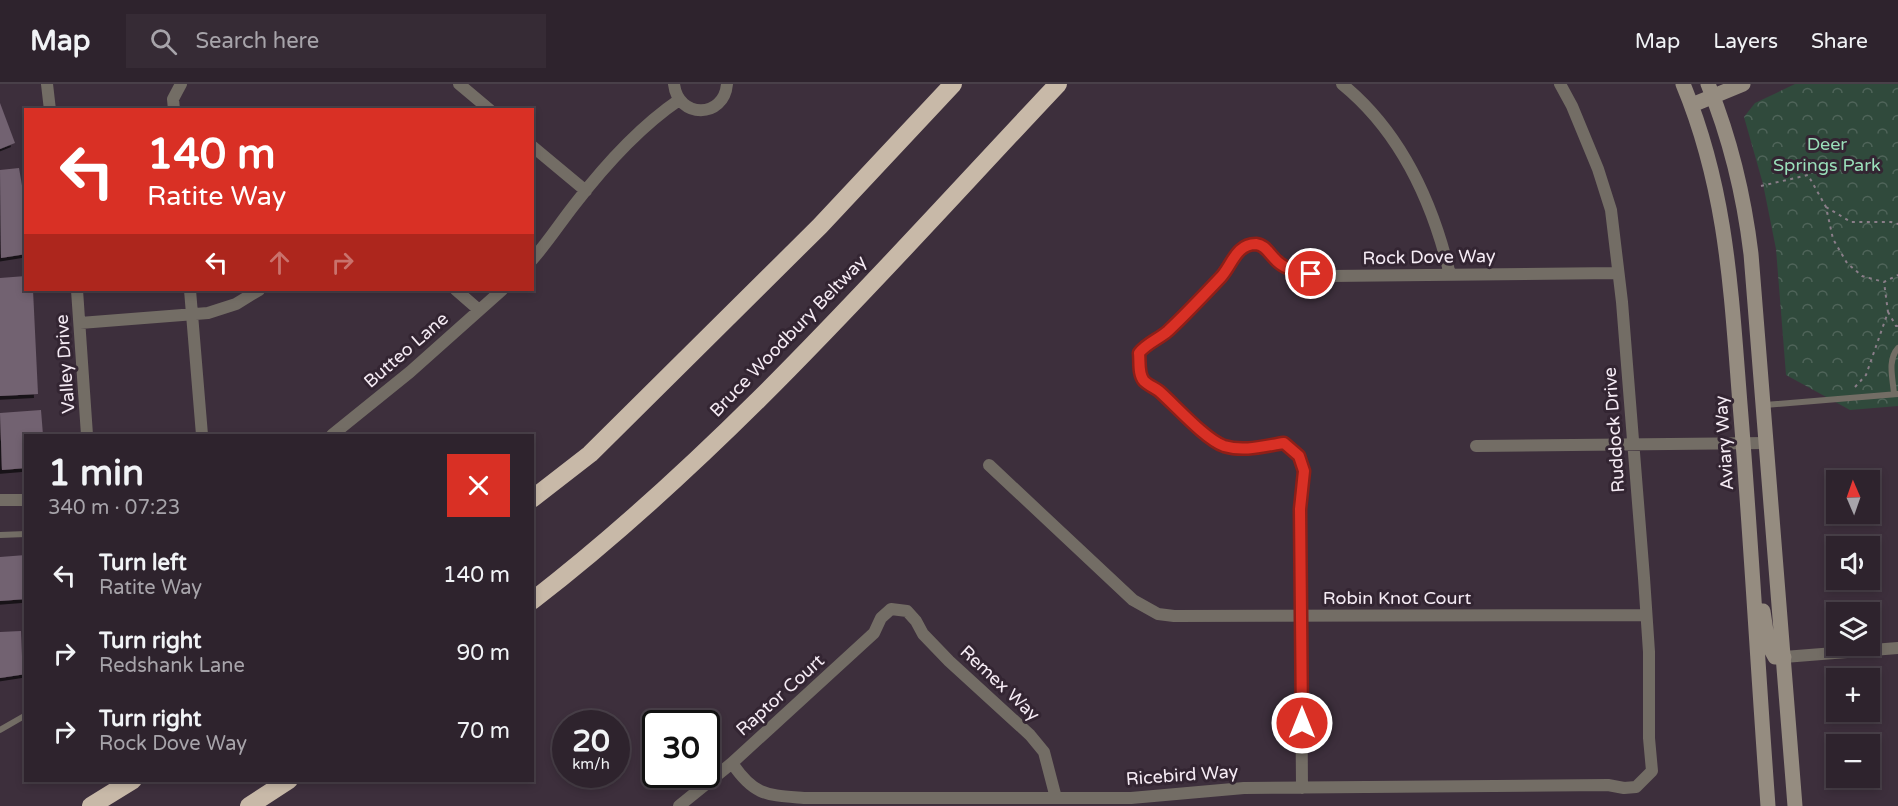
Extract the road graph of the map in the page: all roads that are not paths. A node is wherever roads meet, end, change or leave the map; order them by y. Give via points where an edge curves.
1 (47, 84) edge
2 (459, 84) edge
3 (674, 84) edge
4 (728, 84) edge
5 (953, 84) edge
6 (1058, 84) edge
7 (1342, 84) edge
8 (1560, 84) edge
9 (1683, 84) edge
10 (1743, 84) edge
11 (179, 87) edge
12 (1711, 91) edge
13 (679, 100) junction
14 (1692, 105) junction
15 (50, 108) edge
16 (174, 108) edge
17 (488, 108) edge
18 (534, 148) edge
19 (586, 191) junction
20 (534, 257) edge
21 (1618, 273) junction
22 (1450, 275) junction
23 (77, 291) edge
24 (190, 291) edge
25 (258, 291) edge
26 (457, 291) edge
27 (501, 291) edge
28 (479, 310) junction
29 (193, 314) junction
30 (80, 322) junction
31 (1898, 348) edge
32 (1896, 394) edge
33 (1765, 405) junction
34 (87, 434) edge
35 (202, 434) edge
36 (333, 434) edge
37 (1744, 442) junction
38 (1767, 443) junction
39 (1632, 445) junction
40 (1476, 446) dead end
41 (988, 465) dead end
42 (534, 497) edge
43 (0, 500) edge
44 (24, 500) edge
45 (24, 534) edge
46 (0, 535) edge
47 (1751, 562) junction
48 (534, 600) edge
49 (899, 610) joint
50 (1646, 615) junction
51 (1302, 616) junction
52 (1898, 648) edge
53 (1784, 657) junction
54 (24, 716) edge
55 (0, 730) edge
56 (732, 763) junction
57 (1644, 781) joint
58 (130, 782) edge
59 (286, 782) edge
60 (1302, 788) junction
61 (1056, 798) junction
62 (91, 806) edge
63 (249, 806) edge
64 (680, 806) edge
65 (1768, 806) edge
66 (1795, 806) edge

1 - 15 street
2 - 17 street
3 - 13 street
4 - 13 street via 721,101 707,110 691,108
5 - 42 highway via 820,226 590,454
6 - 48 highway, Bruce Woodbury Beltway via 760,398 654,499
7 - 22 street via 1372,111 1396,143 1432,213
8 - 21 street, Ruddock Drive via 1598,169 1611,210
9 - 14 main road, Aviary Way
10 - 12 main road
11 - 16 street
12 - 14 main road
12 - 33 main road via 1738,179 1748,228
13 - 19 street via 639,131
14 - 37 main road, Aviary Way via 1711,167 1726,239
18 - 19 street
19 - 20 street
21 - 22 street, Rock Dove Way
21 - 39 street, Ruddock Drive
22 - 51 street, Rock Dove Way via 1311,274 1287,269 1267,248 1257,244 1244,246 1223,275 1167,332 1139,353 1145,382 1221,445 1238,449 1284,443 1303,462
23 - 30 street, Valley Drive
24 - 29 street
25 - 29 street via 221,310
26 - 28 street
27 - 28 street, Butteo Lane
28 - 36 street, Butteo Lane
29 - 30 street
29 - 35 street
30 - 34 street, Valley Drive
31 - 32 lane via 1891,362
32 - 33 lane
33 - 38 main road
37 - 38 street
37 - 39 street
37 - 47 main road, Aviary Way
38 - 53 main road
39 - 40 street
39 - 50 street, Ruddock Drive
41 - 51 street, Robin Knot Court via 1144,608 1174,616
43 - 44 street
45 - 46 lane
47 - 53 main road via 1761,595 1768,644 1775,657
47 - 65 main road, Aviary Way
49 - 56 street, Raptor Court via 891,609 881,618 874,633
49 - 61 street, Remex Way via 907,611 949,661 1030,735 1044,752
50 - 51 street, Robin Knot Court
50 - 57 street, Ruddock Drive via 1652,771
51 - 60 street
52 - 53 street
53 - 66 main road
54 - 55 lane
56 - 61 street, Ricebird Way via 754,789 776,796
56 - 64 street, Raptor Court
57 - 60 street, Ricebird Way via 1636,788
58 - 62 highway
59 - 63 highway
60 - 61 street, Ricebird Way via 1244,788 1131,798

